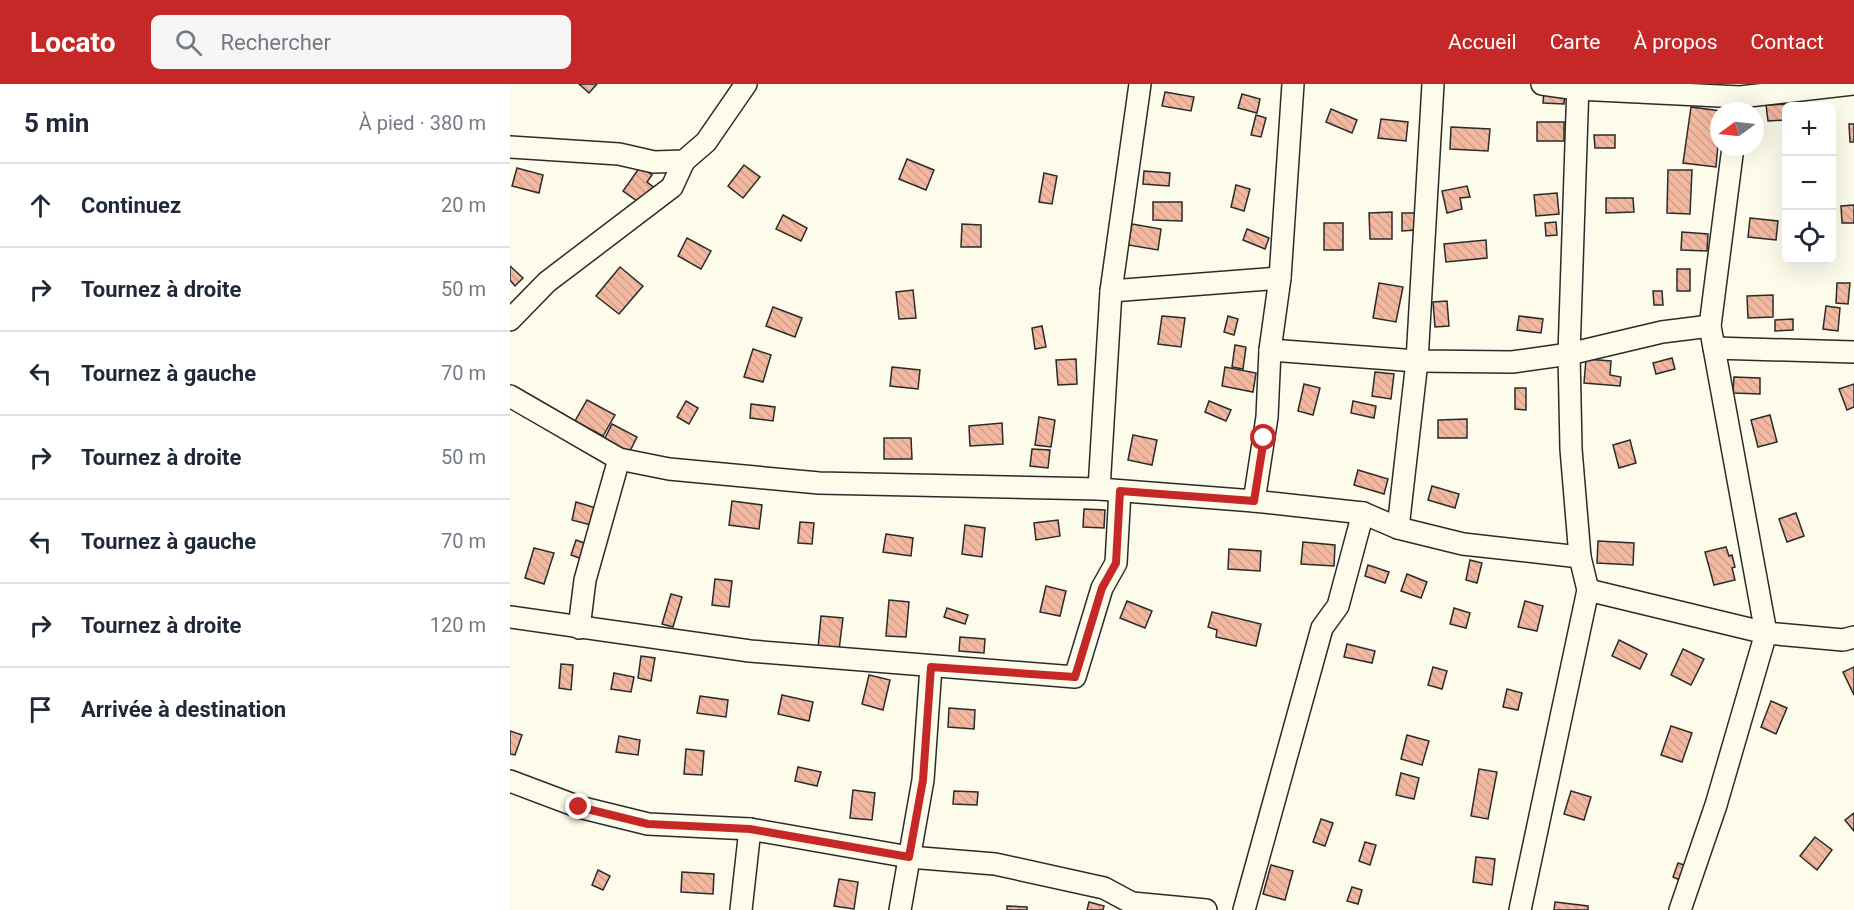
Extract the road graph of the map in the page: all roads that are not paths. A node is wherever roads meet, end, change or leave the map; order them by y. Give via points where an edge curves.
1 (746, 84) edge
2 (1140, 84) edge
3 (1293, 84) edge
4 (1433, 84) edge
5 (1542, 84) edge
6 (1853, 84) edge
7 (1578, 87) edge
8 (1720, 102) edge
9 (1750, 102) edge
10 (510, 147) edge
11 (1733, 156) edge
12 (684, 161) junction
13 (1280, 278) junction
14 (1111, 291) junction
15 (510, 320) edge
16 (1710, 326) junction
17 (1714, 348) junction
18 (1270, 350) junction
19 (1854, 352) edge
20 (1569, 354) junction
21 (1417, 361) junction
22 (510, 396) edge
23 (619, 459) junction
24 (1110, 490) junction
25 (1254, 501) junction
26 (1363, 513) junction
27 (1398, 528) junction
28 (1580, 557) junction
29 (1588, 590) junction
30 (510, 617) edge
31 (579, 628) junction
32 (1766, 633) junction
33 (1854, 637) edge
34 (931, 667) junction
35 (510, 781) edge
36 (750, 829) junction
37 (909, 857) junction
38 (1157, 908) edge
39 (741, 910) edge
40 (900, 910) edge
41 (1206, 910) edge
42 (1244, 910) edge
43 (1520, 910) edge
44 (1680, 910) edge

1 - 12 street via 706,142
2 - 14 street
3 - 13 street
4 - 21 street
5 - 7 street
6 - 9 street
7 - 8 street
7 - 20 street
10 - 12 street via 619,154 654,162
11 - 16 street
12 - 15 street via 672,187 547,282
13 - 14 street
13 - 18 street
14 - 24 street
16 - 17 street
16 - 20 street via 1662,332
17 - 19 street
17 - 32 street
18 - 21 street
18 - 25 street via 1267,417
20 - 21 street via 1512,362
20 - 28 street via 1571,449
21 - 27 street
22 - 23 street
23 - 24 street via 669,469 819,483
23 - 31 street via 585,580
24 - 25 street
24 - 34 street via 1116,563 1102,588 1075,677
25 - 26 street
26 - 27 street
26 - 42 street via 1338,606 1322,628
27 - 28 street via 1463,544
28 - 29 street
29 - 32 street
29 - 43 street
30 - 31 street
31 - 34 street via 750,651
32 - 33 street via 1843,640
32 - 44 street via 1716,805
34 - 37 street via 923,780
35 - 36 street via 579,807 648,824
36 - 37 street
36 - 39 street
37 - 38 street via 995,864 1104,888 1132,903
37 - 40 street
38 - 41 street

